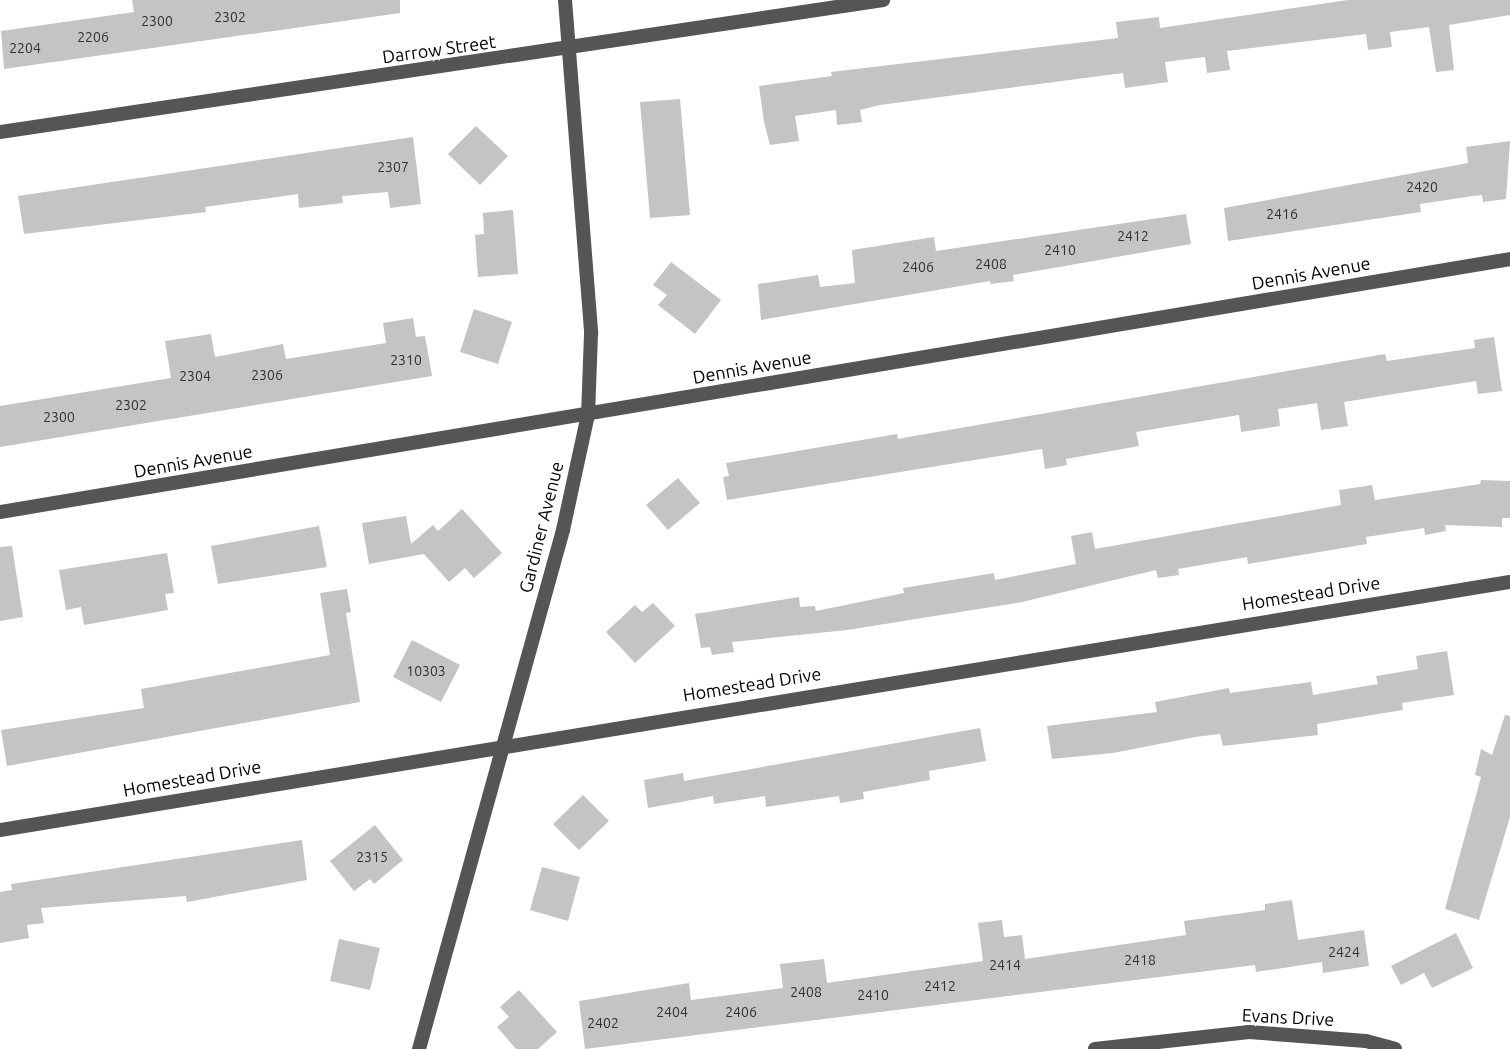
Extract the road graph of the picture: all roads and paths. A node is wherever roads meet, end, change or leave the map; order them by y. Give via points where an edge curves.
1 (565, 0) edge
2 (883, 0) edge
3 (567, 47) junction
4 (0, 132) edge
5 (1510, 259) edge
6 (588, 414) junction
7 (0, 513) edge
8 (1510, 582) edge
9 (501, 745) junction
10 (0, 830) edge
11 (419, 1049) edge
12 (1095, 1049) edge
13 (1395, 1049) edge

1 - 3 street, Gardiner Avenue
2 - 3 street, Darrow Street
3 - 4 street, Darrow Street
3 - 6 street, Gardiner Avenue via 591,334
5 - 6 street, Dennis Avenue
6 - 7 street, Dennis Avenue
6 - 9 street, Gardiner Avenue via 563,530
8 - 9 street, Homestead Drive
9 - 10 street, Homestead Drive
9 - 11 street, Gardiner Avenue
12 - 13 street, Evans Drive via 1248,1032 1366,1041

